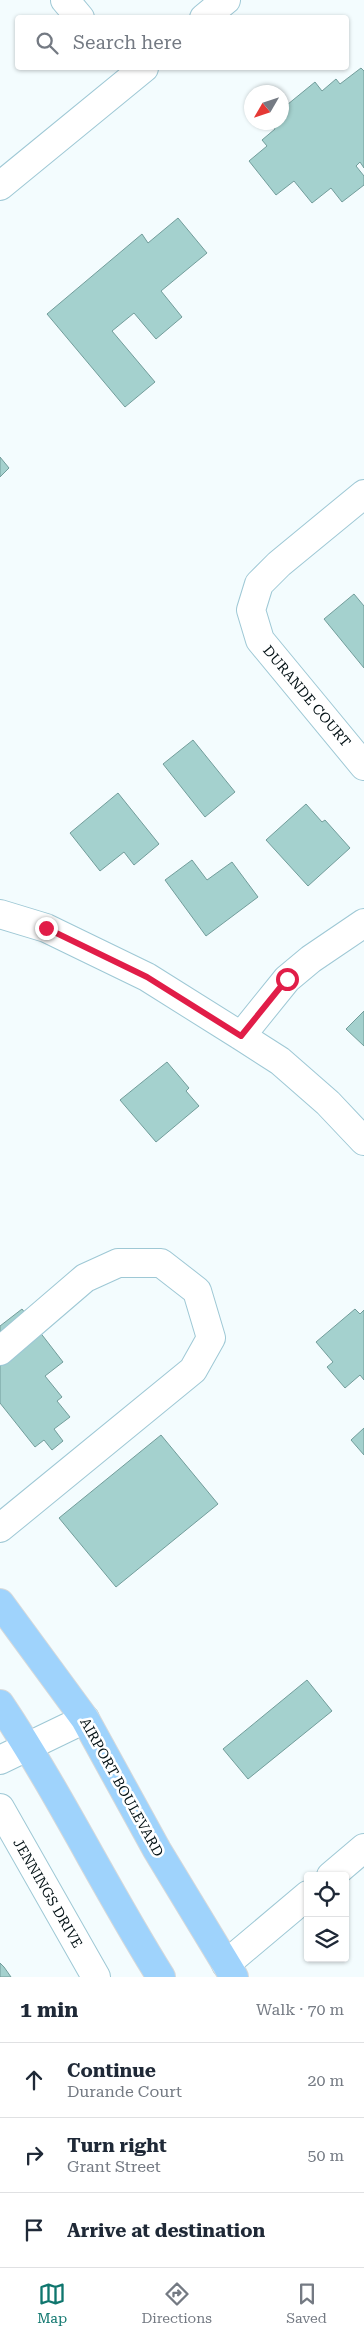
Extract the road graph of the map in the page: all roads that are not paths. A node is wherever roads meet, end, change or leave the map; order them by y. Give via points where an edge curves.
1 (65, 0) edge
2 (226, 0) edge
3 (78, 15) edge
4 (208, 15) edge
5 (132, 71) edge
6 (0, 186) edge
7 (364, 494) edge
8 (364, 766) edge
9 (0, 914) edge
10 (364, 923) edge
11 (241, 1036) junction
12 (364, 1141) edge
13 (0, 1351) edge
14 (0, 1528) edge
15 (0, 1603) edge
16 (0, 1704) edge
17 (85, 1719) junction
18 (28, 1746) junction
19 (0, 1760) edge
20 (0, 1808) edge
21 (364, 1848) edge
22 (336, 1872) edge
23 (304, 1899) edge
24 (230, 1970) edge
25 (96, 1977) edge
26 (162, 1977) edge

1 - 3 street
2 - 4 street
5 - 6 street
7 - 8 street, DURANDE COURT via 258,584 251,610 260,640
9 - 11 street via 46,928 147,977
10 - 11 street via 287,979
11 - 12 street via 280,1061 328,1103
13 - 14 street via 85,1278 118,1262 161,1263 197,1291 211,1338 193,1370
15 - 17 main road, AIRPORT BOULEVARD
16 - 18 main road
17 - 18 street
17 - 24 main road, AIRPORT BOULEVARD via 157,1850
18 - 19 street
18 - 26 main road
20 - 25 street, JENNINGS DRIVE
21 - 22 street
23 - 24 street

